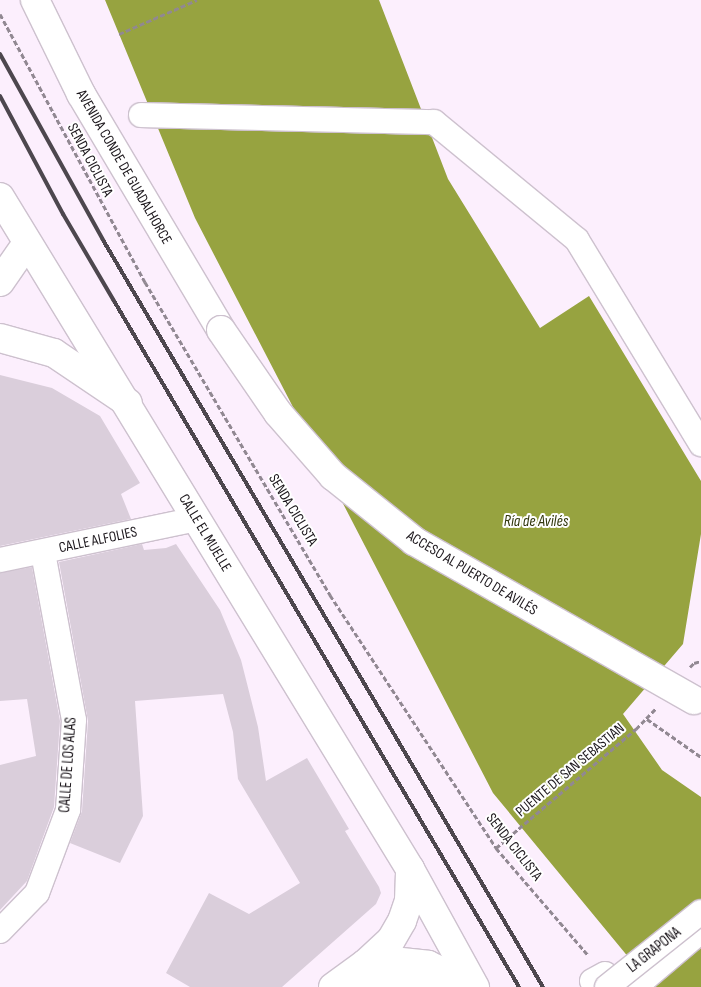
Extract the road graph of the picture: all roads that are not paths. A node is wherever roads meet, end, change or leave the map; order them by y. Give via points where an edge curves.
1 (35, 0) edge
2 (142, 115) dead end
3 (0, 196) edge
4 (27, 243) junction
5 (0, 282) edge
6 (221, 330) joint
7 (0, 338) edge
8 (128, 403) junction
9 (701, 444) edge
10 (196, 518) junction
11 (43, 552) junction
12 (0, 560) edge
13 (697, 702) edge
14 (410, 869) junction
15 (701, 912) edge
16 (0, 931) edge
17 (701, 931) edge
18 (366, 975) edge
19 (601, 981) edge
20 (332, 987) edge
21 (432, 987) edge
22 (462, 987) edge
23 (475, 987) edge
24 (634, 987) edge

1 - 6 main road, AVENIDA CONDE DE GUADALHORCE via 81,94
2 - 9 street via 434,122 577,240
3 - 4 main road, CALLE EL MUELLE
4 - 5 main road
4 - 8 main road, CALLE EL MUELLE
6 - 13 main road, ACCESO AL PUERTO DE AVILÉS, bridge via 278,413 333,476 414,542
7 - 8 main road via 54,353
8 - 10 main road, CALLE EL MUELLE
10 - 11 street, CALLE ALFOLIES
10 - 14 main road, CALLE EL MUELLE
11 - 12 street, CALLE ALFOLIES
11 - 16 street, CALLE DE LOS ALAS via 74,720 68,810 37,894
14 - 18 main road via 409,901 402,921
14 - 23 main road, CALLE EL MUELLE
15 - 19 street, LA GRAPONA, bridge
17 - 24 street, LA GRAPONA
18 - 20 main road
18 - 21 street via 410,975
18 - 22 main road via 392,961 428,965 450,975

